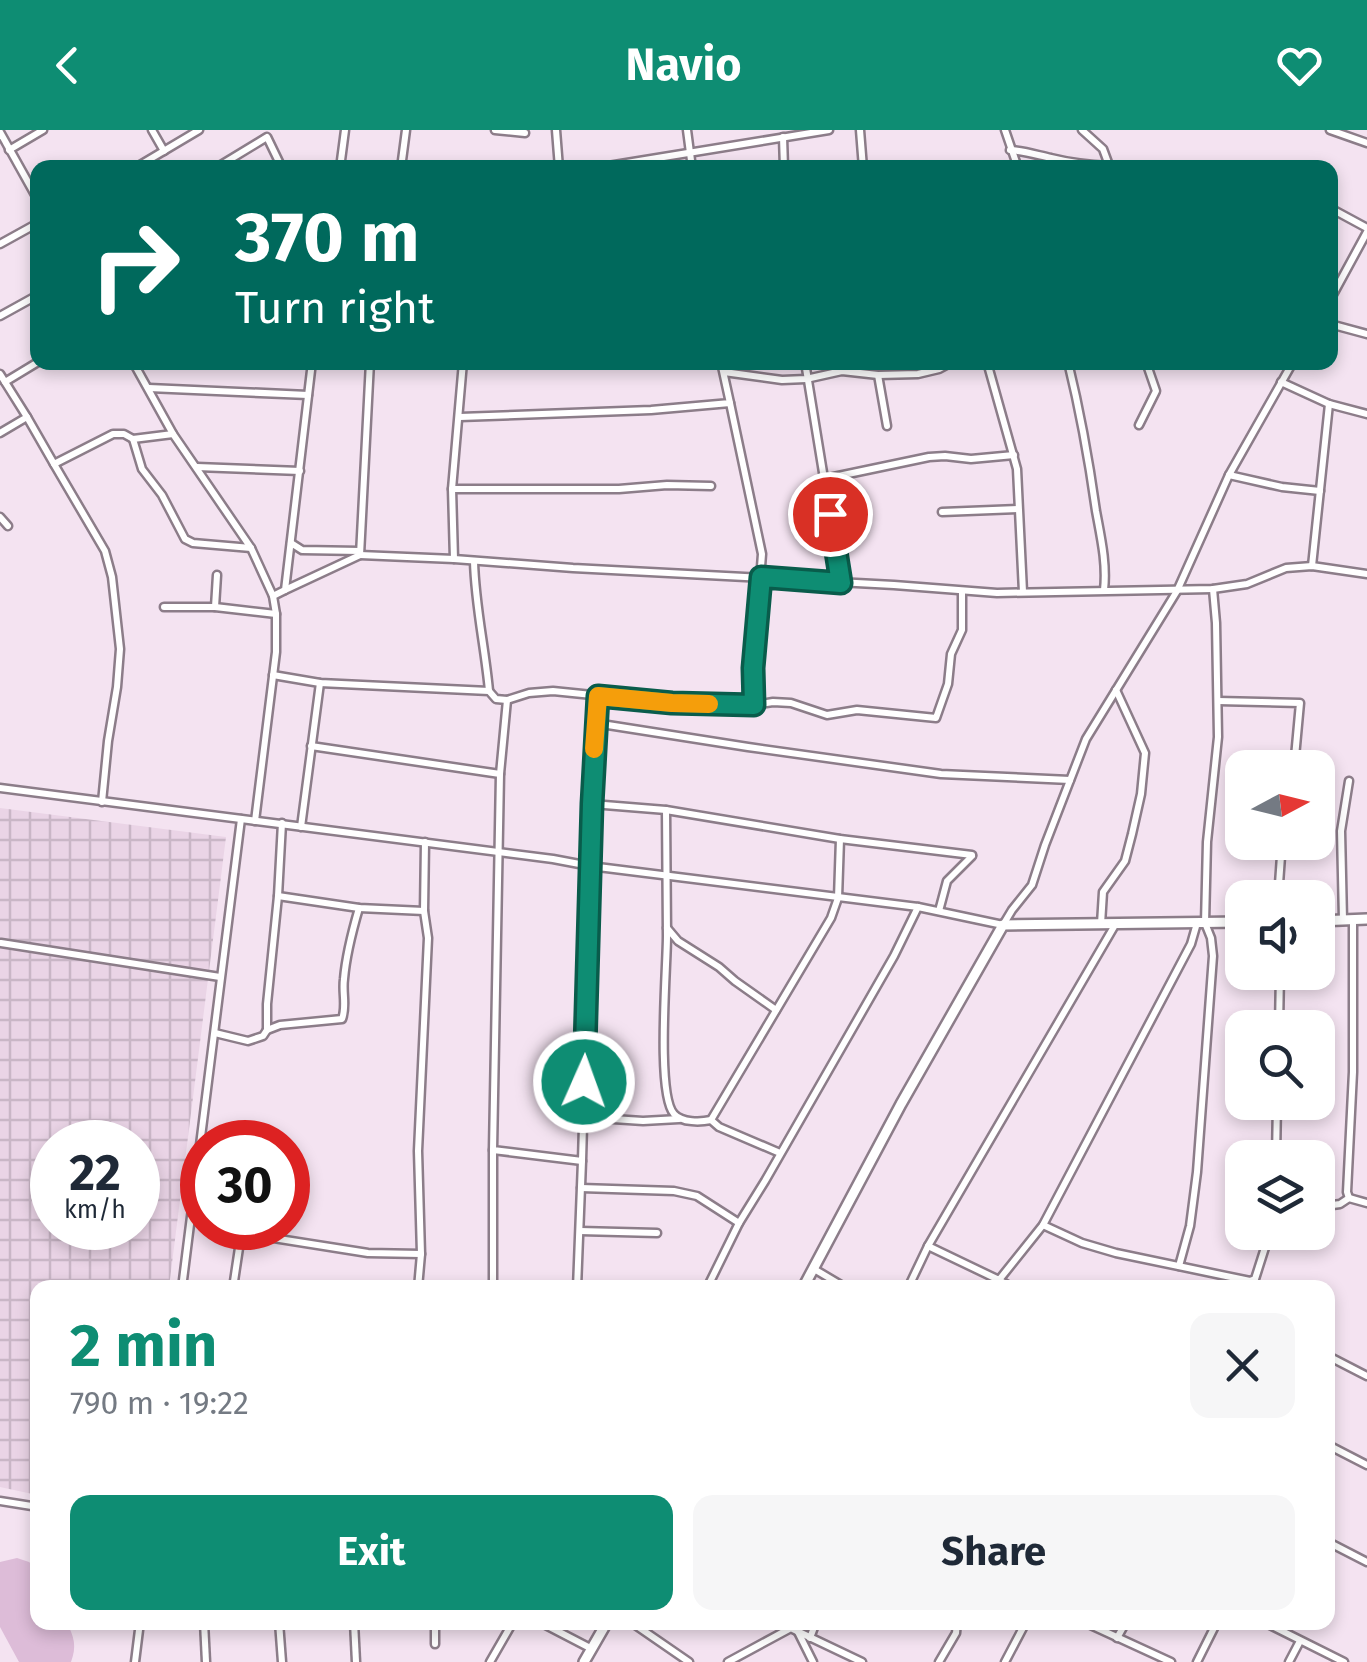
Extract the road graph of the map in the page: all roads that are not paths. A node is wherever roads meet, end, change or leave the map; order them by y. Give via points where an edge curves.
1 (43, 130) edge
2 (152, 130) edge
3 (198, 130) edge
4 (345, 130) edge
5 (406, 130) edge
6 (495, 130) edge
7 (556, 130) edge
8 (687, 130) edge
9 (829, 130) edge
10 (860, 130) edge
11 (1005, 130) edge
12 (1082, 130) edge
13 (1330, 130) edge
14 (0, 132) edge
15 (524, 133) dead end
16 (265, 134) edge
17 (782, 138) junction
18 (1367, 142) edge
19 (5, 148) edge
20 (1010, 150) junction
21 (164, 151) junction
22 (690, 152) junction
23 (149, 160) edge
24 (228, 160) edge
25 (278, 160) edge
26 (341, 160) edge
27 (402, 160) edge
28 (558, 160) edge
29 (647, 160) edge
30 (691, 160) edge
31 (783, 160) edge
32 (862, 160) edge
33 (1014, 160) edge
34 (1065, 160) edge
35 (1107, 160) edge
36 (30, 187) edge
37 (1338, 213) edge
38 (30, 227) edge
39 (1367, 230) edge
40 (0, 244) edge
41 (1338, 283) edge
42 (30, 299) edge
43 (0, 316) edge
44 (1338, 326) edge
45 (1367, 334) edge
46 (30, 366) edge
47 (138, 370) edge
48 (311, 370) edge
49 (370, 370) edge
50 (463, 370) edge
51 (805, 370) edge
52 (881, 370) edge
53 (934, 370) edge
54 (988, 370) edge
55 (1070, 370) edge
56 (1149, 370) edge
57 (1288, 370) edge
58 (724, 372) joint
59 (881, 375) junction
60 (2, 378) edge
61 (806, 379) junction
62 (1281, 382) junction
63 (148, 388) junction
64 (308, 395) junction
65 (730, 403) junction
66 (1329, 404) junction
67 (1367, 414) edge
68 (27, 416) junction
69 (460, 417) junction
70 (1139, 424) dead end
71 (887, 426) dead end
72 (0, 433) edge
73 (173, 434) junction
74 (134, 439) junction
75 (1014, 455) junction
76 (54, 464) junction
77 (196, 467) junction
78 (300, 471) junction
79 (1229, 475) junction
80 (824, 478) junction
81 (711, 486) dead end
82 (452, 489) junction
83 (1320, 491) junction
84 (1018, 509) junction
85 (942, 512) dead end
86 (0, 517) edge
87 (8, 526) dead end
88 (291, 542) junction
89 (251, 548) junction
90 (360, 553) junction
91 (454, 559) junction
92 (474, 561) junction
93 (1312, 566) junction
94 (1367, 574) edge
95 (217, 575) dead end
96 (761, 577) junction
97 (841, 583) junction
98 (1213, 589) junction
99 (285, 590) junction
100 (1104, 590) junction
101 (962, 591) junction
102 (1177, 591) junction
103 (1024, 592) junction
104 (273, 596) junction
105 (164, 607) dead end
106 (215, 607) junction
107 (276, 614) junction
108 (274, 675) junction
109 (320, 683) junction
110 (1116, 690) junction
111 (489, 691) junction
112 (598, 696) junction
113 (507, 700) junction
114 (1218, 701) junction
115 (754, 705) junction
116 (596, 723) junction
117 (311, 746) junction
118 (1296, 750) edge
119 (500, 774) junction
120 (1070, 780) junction
121 (1349, 781) dead end
122 (0, 788) edge
123 (102, 802) junction
124 (592, 804) junction
125 (666, 810) junction
126 (241, 819) junction
127 (256, 820) junction
128 (282, 823) junction
129 (301, 827) junction
130 (840, 839) junction
131 (424, 842) junction
132 (499, 852) junction
133 (590, 866) junction
134 (666, 876) junction
135 (278, 896) junction
136 (838, 898) junction
137 (359, 908) junction
138 (918, 908) junction
139 (424, 911) junction
140 (939, 911) junction
141 (1335, 919) edge
142 (1348, 919) junction
143 (1367, 919) edge
144 (1225, 922) edge
145 (1202, 923) junction
146 (1004, 925) junction
147 (1101, 925) junction
148 (1116, 925) junction
149 (667, 928) junction
150 (1, 943) edge
151 (220, 978) junction
152 (776, 1010) junction
153 (268, 1030) junction
154 (215, 1033) junction
155 (1353, 1072) junction
156 (1367, 1072) edge
157 (583, 1117) junction
158 (680, 1119) junction
159 (711, 1120) junction
160 (492, 1150) junction
161 (780, 1153) junction
162 (582, 1162) junction
163 (581, 1188) junction
164 (1349, 1198) junction
165 (1367, 1203) edge
166 (1335, 1206) edge
167 (739, 1223) junction
168 (1044, 1225) junction
169 (580, 1231) junction
170 (657, 1232) dead end
171 (310, 1243) edge
172 (928, 1246) junction
173 (239, 1250) edge
174 (1264, 1250) edge
175 (422, 1254) junction
176 (1179, 1266) junction
177 (814, 1269) junction
178 (183, 1280) edge
179 (234, 1280) edge
180 (419, 1280) edge
181 (493, 1280) edge
182 (577, 1280) edge
183 (711, 1280) edge
184 (807, 1280) edge
185 (833, 1280) edge
186 (912, 1280) edge
187 (999, 1280) joint
188 (1249, 1280) edge
189 (1254, 1280) edge
190 (1335, 1360) edge
191 (1367, 1376) edge
192 (1335, 1449) edge
193 (1367, 1466) edge
194 (0, 1501) edge
195 (30, 1507) edge
196 (1335, 1546) edge
197 (1367, 1562) edge
198 (139, 1630) edge
199 (204, 1630) edge
200 (280, 1630) edge
201 (354, 1630) edge
202 (435, 1630) edge
203 (509, 1630) edge
204 (555, 1630) edge
205 (603, 1630) edge
206 (642, 1630) edge
207 (794, 1630) junction
208 (813, 1630) edge
209 (956, 1630) edge
210 (1023, 1630) edge
211 (1100, 1630) edge
212 (1122, 1630) edge
213 (1213, 1630) edge
214 (1279, 1630) edge
215 (810, 1638) junction
216 (1117, 1638) junction
217 (1300, 1641) junction
218 (435, 1644) dead end
219 (592, 1649) junction
220 (1009, 1661) edge
221 (135, 1662) edge
222 (206, 1662) edge
223 (282, 1662) edge
224 (356, 1662) edge
225 (490, 1662) edge
226 (584, 1662) edge
227 (689, 1662) edge
228 (728, 1662) edge
229 (813, 1662) edge
230 (862, 1662) edge
231 (939, 1662) edge
232 (1172, 1662) edge
233 (1198, 1662) edge
234 (1290, 1662) edge
235 (1344, 1662) edge

1 - 19 street
2 - 21 street
3 - 21 street
4 - 26 street
5 - 27 street
6 - 15 street
7 - 28 street
8 - 22 street
9 - 17 street
10 - 32 street
11 - 20 street
12 - 35 street
13 - 18 street
14 - 19 street
16 - 24 street
16 - 25 street
17 - 22 street
17 - 31 street
19 - 36 street
20 - 33 street
20 - 34 street
21 - 23 street
22 - 29 street
22 - 30 street
37 - 39 street
38 - 40 street
39 - 41 street
42 - 43 street
44 - 45 street
46 - 60 street
47 - 63 street
48 - 64 street
49 - 90 street
50 - 69 street
51 - 61 street
52 - 59 street
53 - 59 street
54 - 75 street
55 - 100 street
56 - 70 street via 1156,390
57 - 62 street
58 - 61 street
58 - 65 street
59 - 61 street via 842,371
59 - 71 street
60 - 68 street
61 - 80 street
62 - 66 street
62 - 79 street
63 - 64 street
63 - 73 street
64 - 78 street
65 - 69 street
65 - 96 street
66 - 67 street
66 - 83 street
68 - 72 street
68 - 76 street
69 - 82 street
73 - 74 street
73 - 77 street
74 - 76 street via 113,434
74 - 89 street via 142,469 186,540
75 - 80 street via 929,457
75 - 84 street
76 - 123 street via 106,554 115,596 119,668
77 - 78 street
77 - 89 street
78 - 88 street
79 - 83 street
79 - 102 street
80 - 97 street
81 - 82 street
82 - 91 street
83 - 93 street
84 - 85 street
84 - 103 street
86 - 87 street
88 - 90 street via 302,550
88 - 99 street
89 - 104 street
90 - 91 street
90 - 99 street
91 - 92 street
92 - 96 street
92 - 111 street
93 - 94 street
93 - 98 street
95 - 106 street
96 - 97 street
96 - 115 street
97 - 101 street
98 - 102 street
98 - 114 street
99 - 104 street
100 - 102 street
100 - 103 street
101 - 103 street
101 - 115 street via 962,630 936,718
102 - 110 street
104 - 107 street
105 - 106 street
106 - 107 street
107 - 108 street
108 - 109 street
108 - 127 street
109 - 111 street
109 - 117 street
110 - 120 street
110 - 147 street via 1145,750 1125,861 1103,892
111 - 113 street
112 - 113 street via 542,691
112 - 115 street
112 - 116 street
113 - 119 street
114 - 118 street via 1300,703
114 - 145 street
116 - 120 street via 941,774
116 - 124 street
117 - 119 street
117 - 129 street
119 - 132 street
120 - 146 street via 1032,884
121 - 142 street via 1341,831
122 - 123 street
123 - 126 street
124 - 125 street
124 - 133 street
125 - 130 street
125 - 134 street
126 - 127 street
126 - 151 street
127 - 128 street
128 - 129 street
128 - 135 street
129 - 131 street
130 - 136 street
130 - 140 street via 972,855 950,876
131 - 132 street
131 - 139 street
132 - 133 street
132 - 160 street
133 - 134 street
133 - 157 street
134 - 136 street
134 - 149 street
135 - 137 street
135 - 153 street
136 - 138 street
136 - 152 street
137 - 139 street
137 - 153 street via 342,1019
138 - 140 street
138 - 161 street
139 - 175 street
140 - 146 street
141 - 142 street
142 - 143 street
142 - 155 street
144 - 145 street
145 - 148 street
145 - 168 street
145 - 176 street via 1213,956 1197,1172
146 - 147 street
146 - 177 street
147 - 148 street
148 - 172 street
149 - 152 street
149 - 158 street via 664,1069 670,1106
150 - 151 street
151 - 154 street
152 - 159 street
153 - 154 street via 248,1040
154 - 178 street
155 - 156 street
155 - 164 street
157 - 158 street
157 - 162 street
158 - 159 street
159 - 161 street
160 - 162 street
160 - 181 street
161 - 167 street
162 - 163 street
163 - 167 street via 697,1196
163 - 169 street
164 - 165 street
164 - 166 street
167 - 183 street
168 - 176 street via 1082,1243
168 - 187 street
169 - 170 street
169 - 182 street
171 - 175 street via 368,1254
172 - 186 street
172 - 187 street
173 - 179 street
174 - 189 street
175 - 180 street
176 - 188 street
177 - 184 street
177 - 185 street
190 - 191 street
192 - 193 street
194 - 195 street
196 - 197 street
198 - 221 street
199 - 222 street
200 - 223 street
201 - 224 street
202 - 218 street
203 - 225 street
204 - 219 street
205 - 219 street
206 - 227 street
207 - 215 street
207 - 228 street
207 - 229 street
208 - 215 street
209 - 231 street
210 - 220 street
211 - 216 street
212 - 216 street
213 - 233 street
214 - 217 street
215 - 230 street
216 - 232 street
217 - 234 street
217 - 235 street
219 - 226 street

